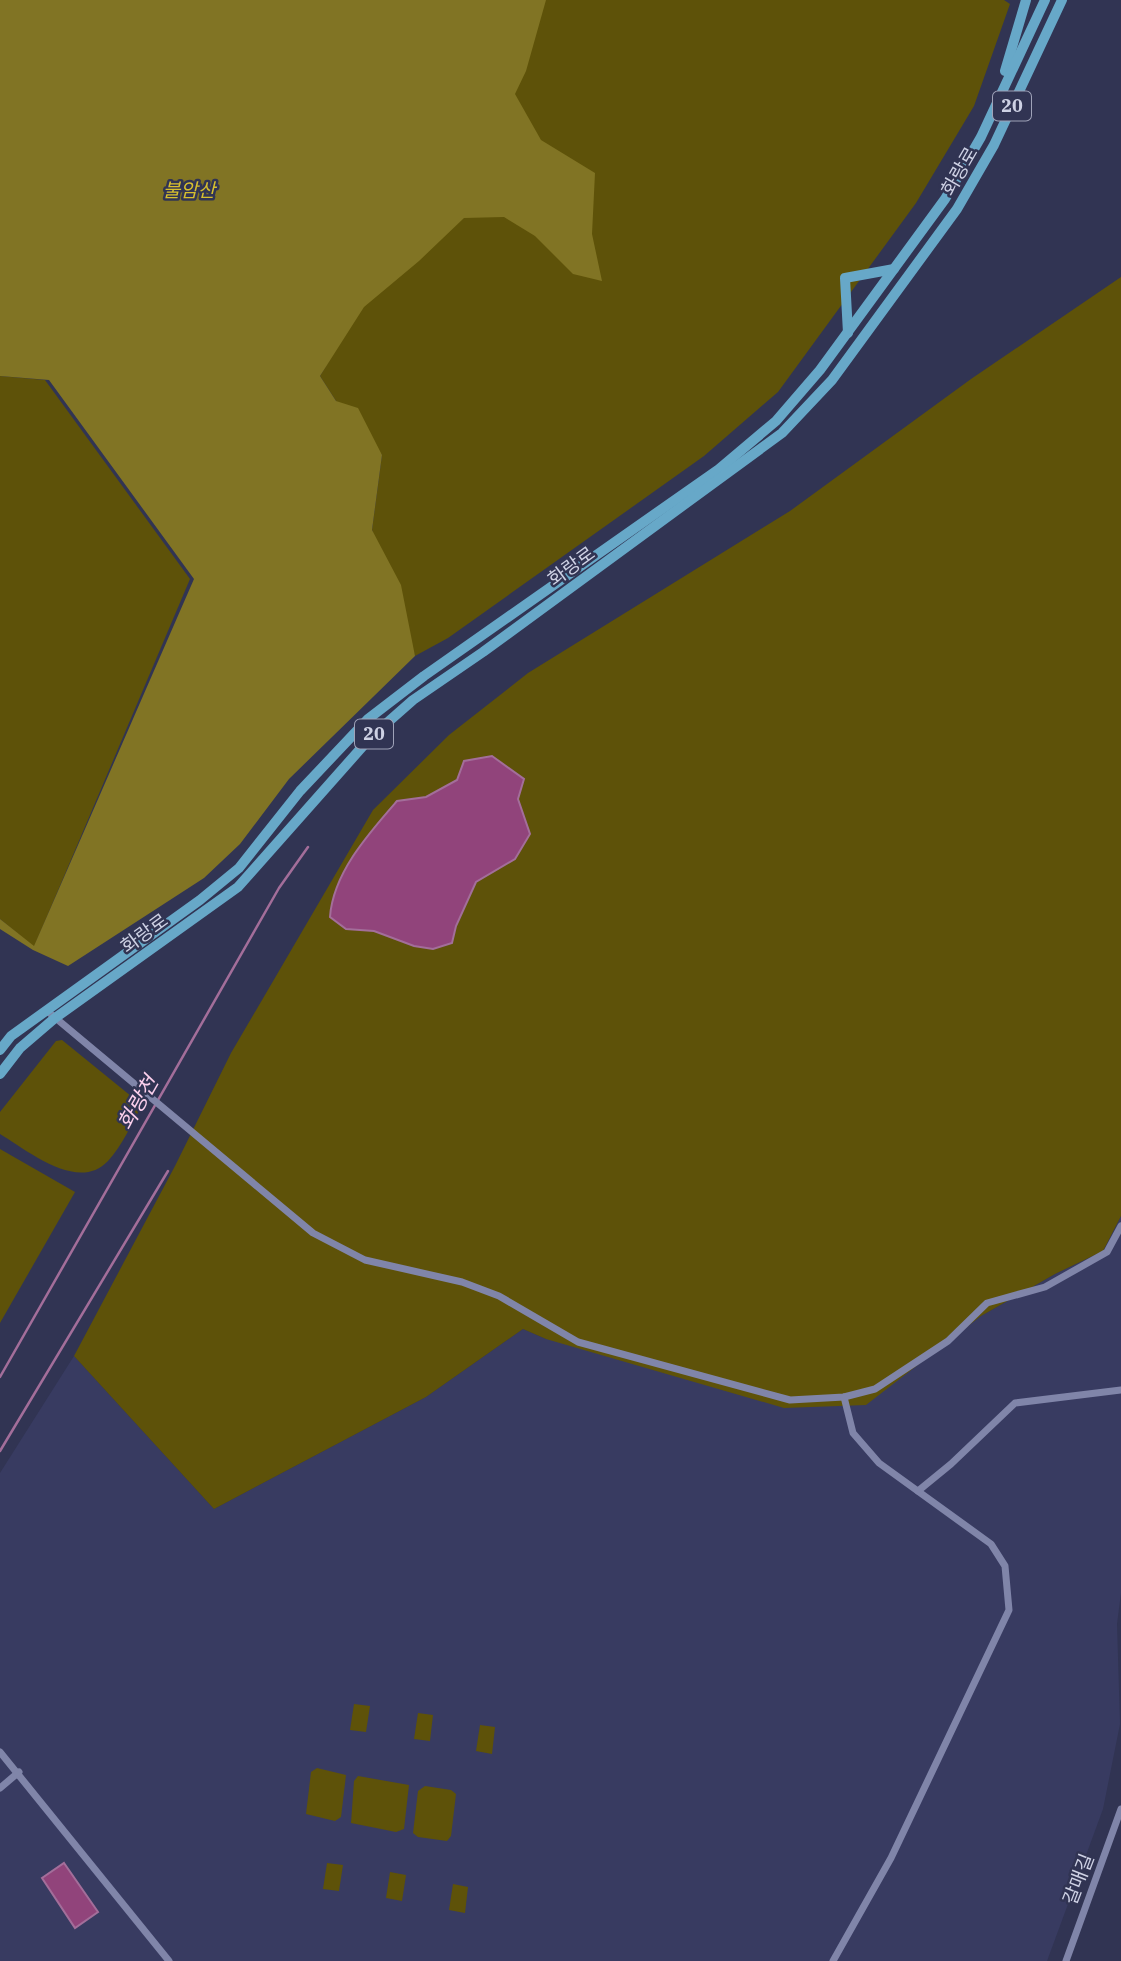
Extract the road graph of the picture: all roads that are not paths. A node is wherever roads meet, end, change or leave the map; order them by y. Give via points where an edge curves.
1 (1026, 0) edge
2 (1045, 0) edge
3 (1062, 0) edge
4 (995, 106) junction
5 (921, 233) junction
6 (894, 270) junction
7 (909, 276) junction
8 (849, 331) junction
9 (832, 380) junction
10 (50, 1014) junction
11 (0, 1050) edge
12 (0, 1074) edge
13 (1121, 1226) edge
14 (1121, 1390) edge
15 (844, 1397) junction
16 (918, 1491) junction
17 (0, 1752) edge
18 (19, 1772) junction
19 (0, 1788) edge
20 (1121, 1809) edge
21 (169, 1961) edge
22 (833, 1961) edge
23 (1066, 1961) edge

1 - 4 main road
2 - 4 main road, 화랑로 / 20
3 - 7 main road, 화랑로 / 20 via 977,176
4 - 5 main road, 화랑로 / 20 via 963,169
5 - 6 main road, 화랑로 / 20
5 - 7 main road via 921,250 903,274
6 - 8 main road, 화랑로 / 20
6 - 8 main road via 845,278
7 - 9 main road, 화랑로 / 20
8 - 9 main road via 858,330 860,335 833,371
8 - 10 main road, 화랑로 / 20 via 776,421 719,469 368,719 300,791 239,868
9 - 10 main road, 화랑로 / 20 via 782,433 739,467 413,700 372,737 238,887
10 - 11 main road, 화랑로 / 20 via 10,1036
10 - 12 main road, 화랑로 / 20
10 - 15 street via 313,1233 365,1260 462,1282 499,1296 578,1342 790,1400
13 - 15 street via 1107,1252 1045,1287 987,1303 948,1341 875,1389
14 - 16 street via 1015,1403
15 - 16 street via 853,1433 879,1463
16 - 22 street via 991,1544 1005,1566 1009,1611 891,1858
17 - 18 street
18 - 19 street
18 - 21 street
20 - 23 street, 갈매길

